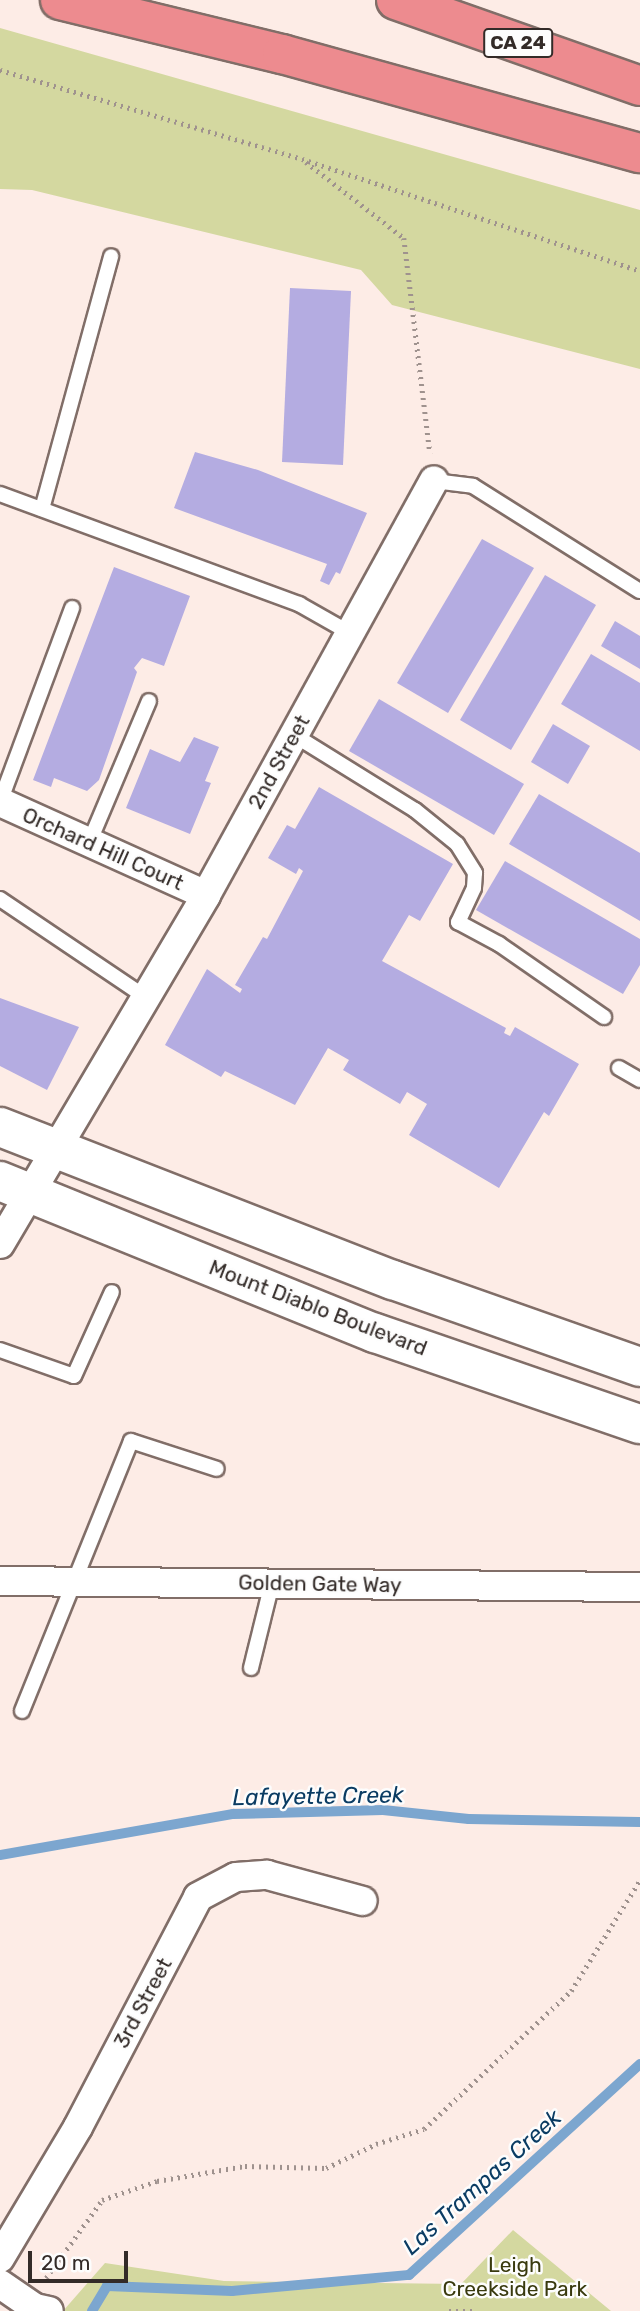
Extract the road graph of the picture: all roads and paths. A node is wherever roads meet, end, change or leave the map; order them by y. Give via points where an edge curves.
1 (60, 0) edge
2 (396, 0) edge
3 (0, 70) edge
4 (640, 86) edge
5 (640, 153) edge
6 (302, 159) junction
7 (111, 256) dead end
8 (640, 271) edge
9 (434, 481) junction
10 (0, 494) edge
11 (42, 509) junction
12 (640, 591) edge
13 (72, 608) dead end
14 (350, 633) junction
15 (149, 701) dead end
16 (294, 735) junction
17 (0, 802) edge
18 (89, 843) junction
19 (206, 895) junction
20 (0, 899) edge
21 (144, 996) junction
22 (604, 1017) dead end
23 (619, 1068) dead end
24 (640, 1080) edge
25 (0, 1127) edge
26 (55, 1149) junction
27 (15, 1187) edge
28 (0, 1244) edge
29 (113, 1292) dead end
30 (0, 1350) edge
31 (640, 1367) edge
32 (640, 1424) edge
33 (217, 1469) dead end
34 (0, 1581) edge
35 (72, 1582) junction
36 (272, 1583) junction
37 (640, 1587) edge
38 (251, 1668) dead end
39 (22, 1711) dead end
40 (640, 1881) edge
41 (363, 1901) dead end
42 (0, 2258) edge
43 (0, 2284) edge
44 (42, 2310) edge
45 (449, 2311) edge
46 (475, 2311) edge

1 - 5 highway via 282,54
2 - 4 highway, CA 24
3 - 6 path
6 - 8 path
6 - 9 path via 404,238
7 - 11 lane
9 - 12 lane via 473,486
9 - 14 street, 2nd Street
10 - 11 lane
11 - 14 lane via 299,604
13 - 17 lane
14 - 16 street, 2nd Street
15 - 18 lane
16 - 19 street, 2nd Street
16 - 22 lane via 415,810 457,844 475,873 474,888 458,922 499,944
17 - 18 street, Orchard Hill Court
18 - 19 street, Orchard Hill Court
19 - 21 street, 2nd Street
20 - 21 lane
21 - 26 street, 2nd Street
23 - 24 lane
25 - 26 main road
26 - 27 street, 2nd Street
26 - 31 main road via 393,1280
27 - 28 street, 2nd Street
27 - 32 main road, Mount Diablo Boulevard via 375,1333
29 - 30 lane via 74,1376
33 - 35 lane via 131,1441
34 - 35 street, Golden Gate Way
35 - 36 street, Golden Gate Way
35 - 39 lane
36 - 37 street, Golden Gate Way
36 - 38 lane
40 - 44 path via 571,1991 424,2129 376,2144 326,2168 245,2166 157,2180 102,2200 50,2267
41 - 42 street, 3rd Street via 267,1875 236,1877 198,1897 78,2127
43 - 44 street
45 - 46 path

